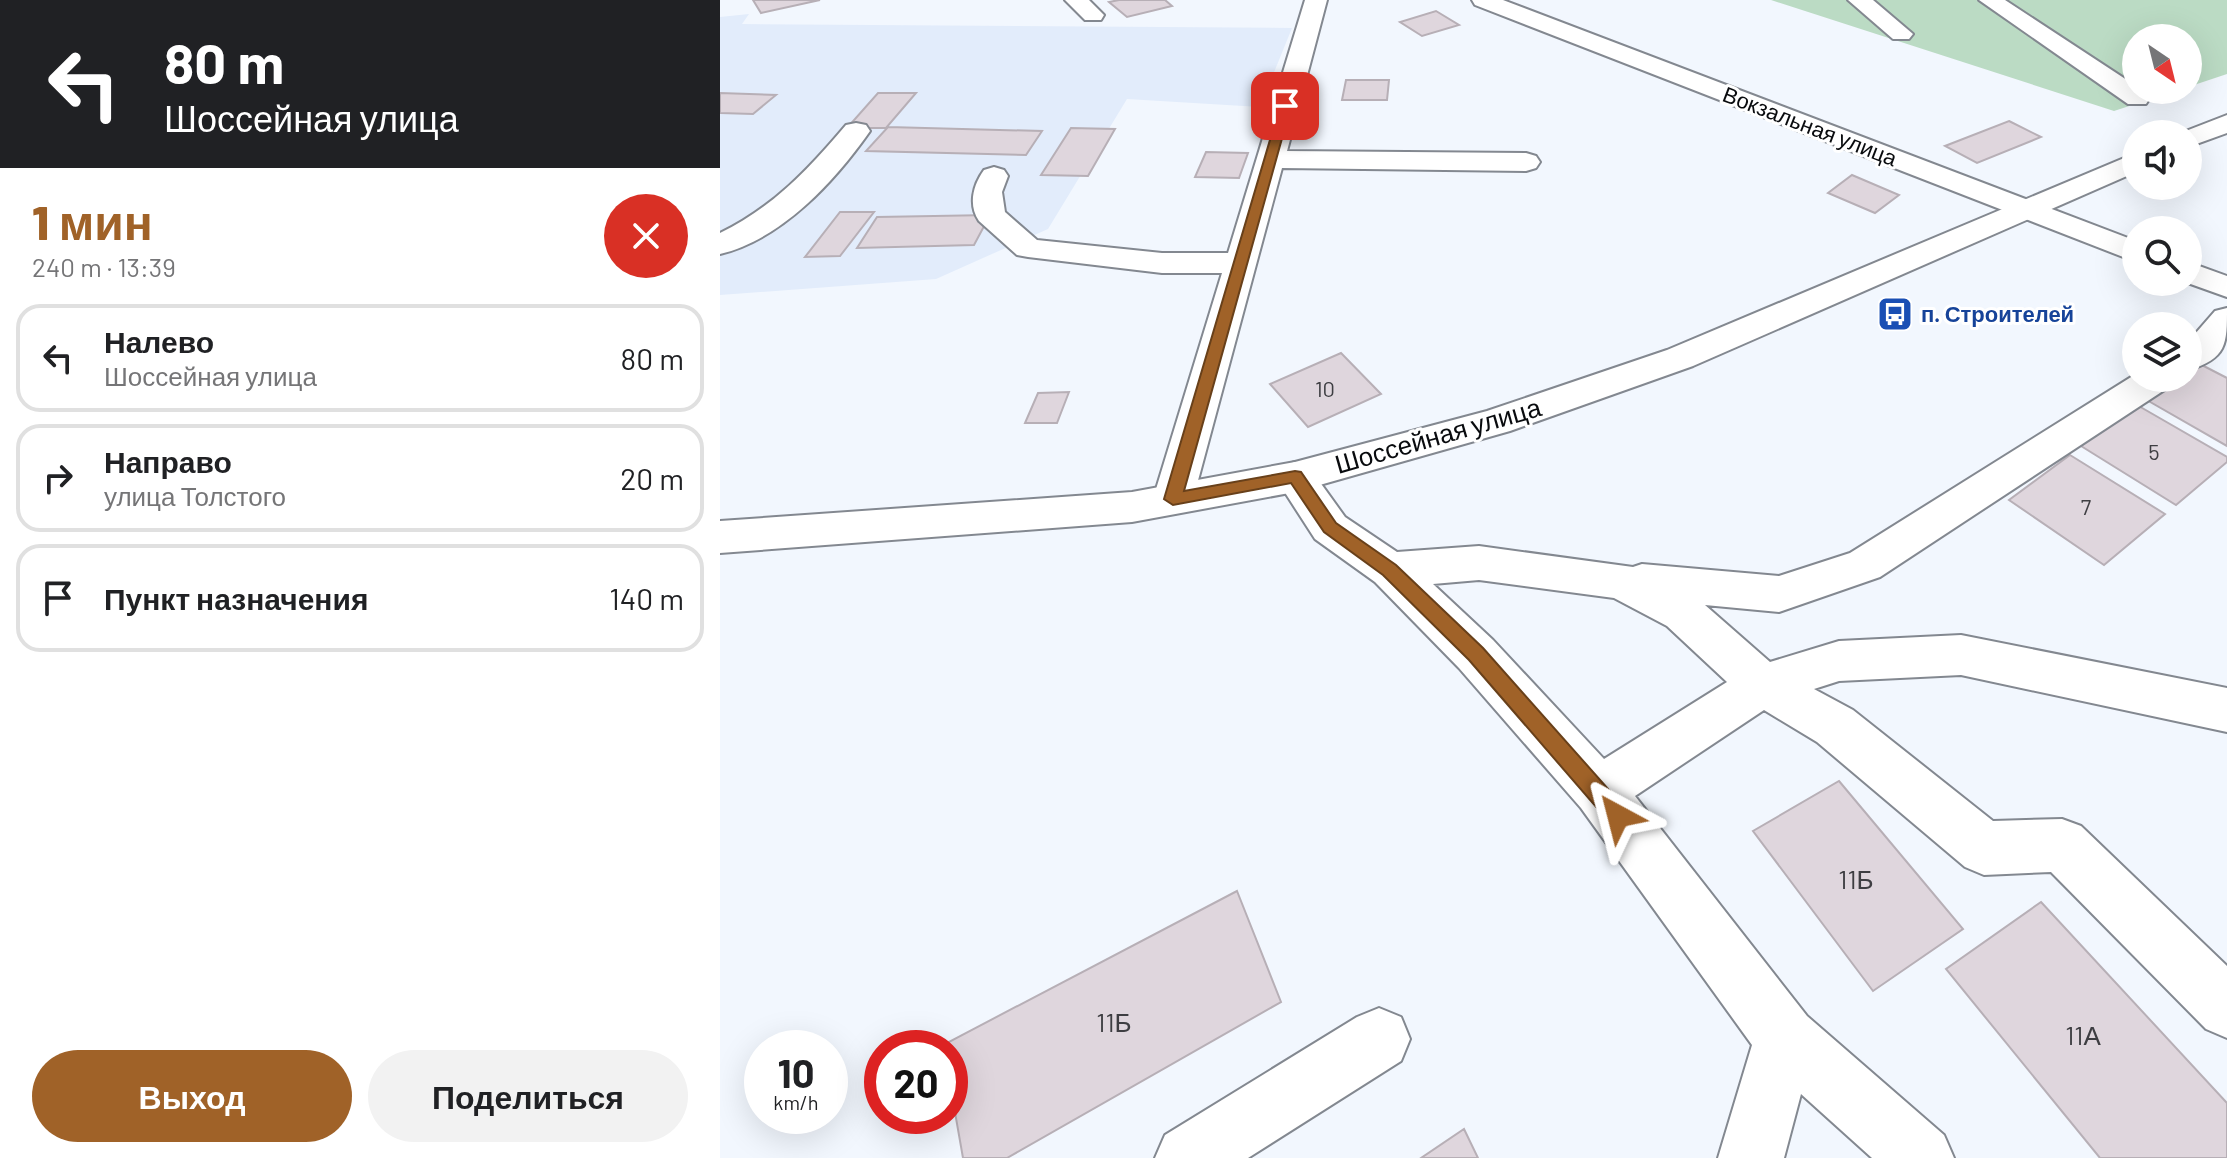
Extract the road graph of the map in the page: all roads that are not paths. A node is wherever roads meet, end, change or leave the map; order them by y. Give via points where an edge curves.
1 (1316, 0) edge
2 (1483, 0) edge
3 (1859, 0) edge
4 (1990, 0) edge
5 (1901, 34) dead end
6 (2122, 88) edge
7 (2227, 123) edge
8 (856, 131) dead end
9 (2202, 133) edge
10 (1270, 159) junction
11 (1526, 162) dead end
12 (2122, 168) edge
13 (994, 176) dead end
14 (2026, 209) junction
15 (720, 245) edge
16 (2122, 247) edge
17 (1239, 263) junction
18 (2202, 277) edge
19 (2227, 287) edge
20 (2227, 319) edge
21 (2202, 349) edge
22 (2134, 392) edge
23 (1295, 477) junction
24 (1173, 499) junction
25 (720, 537) edge
26 (1390, 570) junction
27 (1622, 581) junction
28 (1763, 685) junction
29 (2227, 710) edge
30 (1599, 791) junction
31 (2227, 1008) edge
32 (1785, 1038) junction
33 (1379, 1039) dead end
34 (1188, 1158) edge
35 (1751, 1158) edge
36 (1921, 1158) edge

1 - 10 street
2 - 14 street, Вокзальная улица
3 - 5 street
4 - 6 street
7 - 9 street
8 - 15 street via 807,191 754,230
10 - 11 street
10 - 17 street
12 - 14 street, Шоссейная улица
13 - 17 street via 987,192 990,215 1028,248 1162,263
14 - 16 street, Вокзальная улица
14 - 23 street, Шоссейная улица via 1680,358 1497,422
17 - 24 street
18 - 19 street
20 - 21 street
22 - 27 street via 1865,565 1779,594
23 - 24 street, Шоссейная улица
23 - 26 street via 1330,528
24 - 25 street, Шоссейная улица via 1132,507
26 - 27 street via 1479,563
26 - 30 street via 1476,654
27 - 28 street via 1683,613
28 - 29 street via 1839,661 1961,655
28 - 30 street
28 - 31 street via 1835,726 1984,848 2062,845
30 - 32 street
32 - 35 street
32 - 36 street
33 - 34 street

